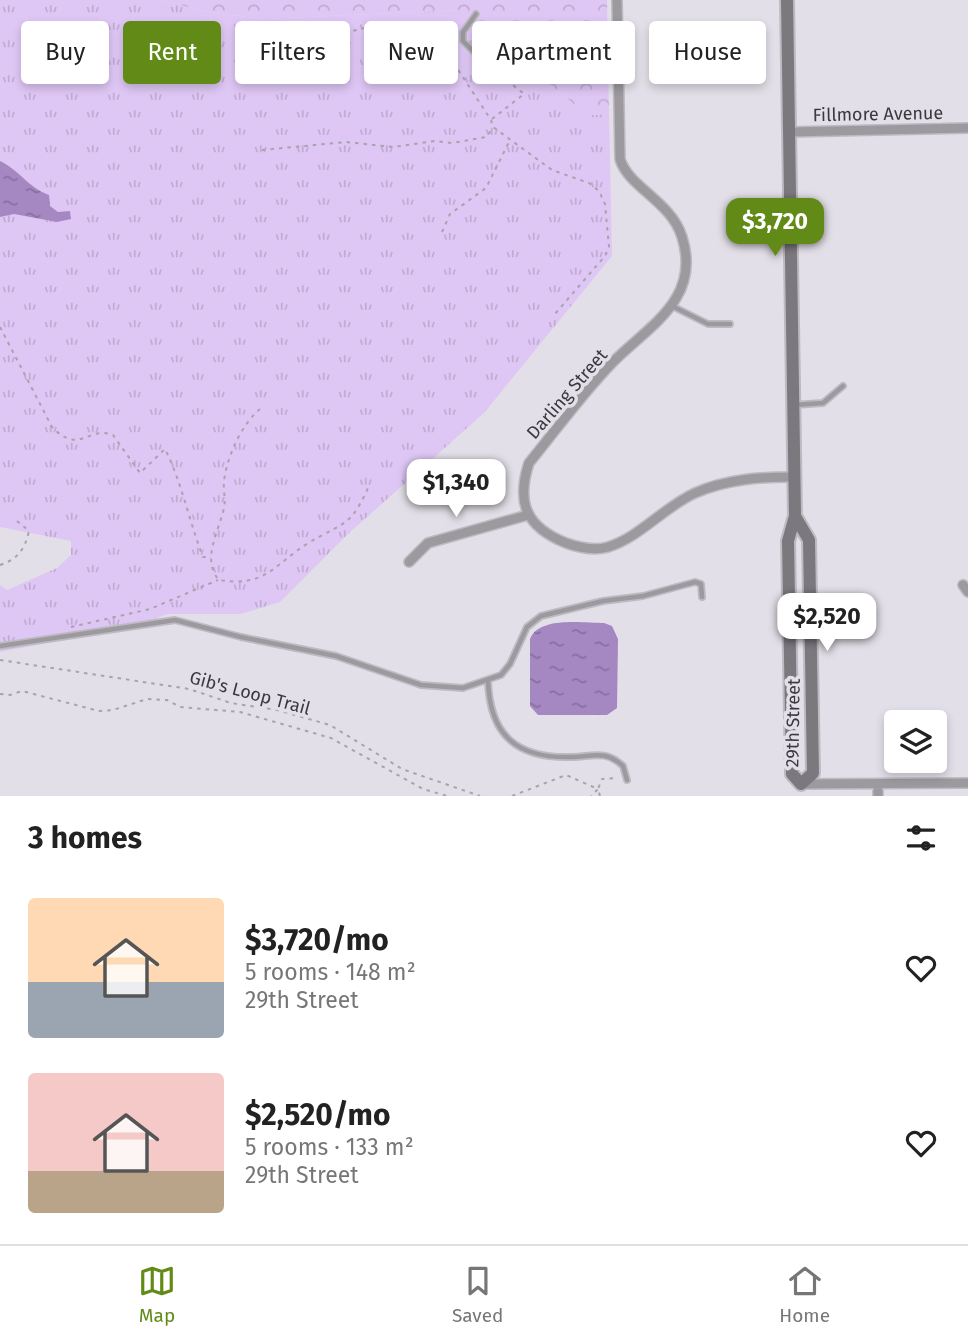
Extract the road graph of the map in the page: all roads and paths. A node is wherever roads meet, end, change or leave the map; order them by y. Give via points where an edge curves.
1 (617, 0) edge
2 (787, 0) edge
3 (476, 14) dead end
4 (458, 41) edge
5 (463, 41) junction
6 (472, 50) edge
7 (458, 73) edge
8 (512, 84) edge
9 (491, 120) junction
10 (493, 127) junction
11 (968, 128) edge
12 (789, 132) junction
13 (511, 139) junction
14 (262, 150) dead end
15 (442, 232) dead end
16 (673, 306) junction
17 (554, 315) dead end
18 (730, 324) dead end
19 (0, 327) edge
20 (844, 386) dead end
21 (794, 405) junction
22 (260, 409) dead end
23 (795, 477) junction
24 (370, 484) dead end
25 (528, 515) junction
26 (795, 516) junction
27 (17, 521) dead end
28 (211, 558) junction
29 (409, 562) dead end
30 (0, 565) edge
31 (219, 580) junction
32 (702, 597) dead end
33 (66, 628) dead end
34 (0, 646) edge
35 (0, 660) edge
36 (488, 681) junction
37 (0, 694) edge
38 (627, 780) joint
39 (968, 783) edge
40 (801, 784) junction
41 (878, 785) junction
42 (598, 789) junction
43 (447, 796) edge
44 (480, 796) edge
45 (512, 796) edge
46 (591, 796) edge
47 (600, 796) edge
48 (878, 796) edge

1 - 16 street, Darling Street via 620,159 623,170 667,210 682,238 685,270
2 - 12 street, 29th Street
3 - 5 lane via 463,32
4 - 5 path
5 - 6 lane
7 - 9 path
8 - 9 path via 524,94
9 - 10 path
10 - 13 path
10 - 14 path via 486,136 452,143 385,147 346,142
11 - 12 street, Fillmore Avenue
12 - 21 street, 29th Street
13 - 15 path via 486,187 450,214
13 - 17 path via 552,170 589,183 599,191 608,215 605,257
16 - 18 lane via 708,324
16 - 25 street, Darling Street via 611,363 529,463 523,482
19 - 28 path via 61,436 77,442 104,432 113,435 140,473 165,449 203,556
20 - 21 lane via 823,403
21 - 23 street, 29th Street
22 - 28 path via 245,426 226,470 225,505
23 - 25 street via 745,478 695,493 608,547 591,549 552,537 537,528
23 - 26 street, 29th Street
24 - 31 path via 346,523 309,542 287,562 249,582
25 - 29 street via 428,543
26 - 40 street, 29th Street via 788,541 792,774
26 - 40 street, 29th Street via 809,540 813,773
27 - 30 path via 29,531 25,547 12,561
28 - 31 path
31 - 33 path via 150,609
32 - 36 lane via 701,584 695,582 541,616 527,628 505,671
34 - 36 lane via 175,620 336,656 421,685 463,688
35 - 44 path, Gib's Loop Trail via 189,689 231,704 277,710 330,725 402,769
36 - 38 lane via 492,716 509,740 550,755 606,754 624,766
37 - 43 path, Gib's Loop Trail via 22,691 99,711 147,699 240,712 331,738 423,789
38 - 42 path via 604,778
39 - 41 street
40 - 41 street
41 - 48 street
42 - 45 path via 566,775
42 - 46 path
42 - 47 path

